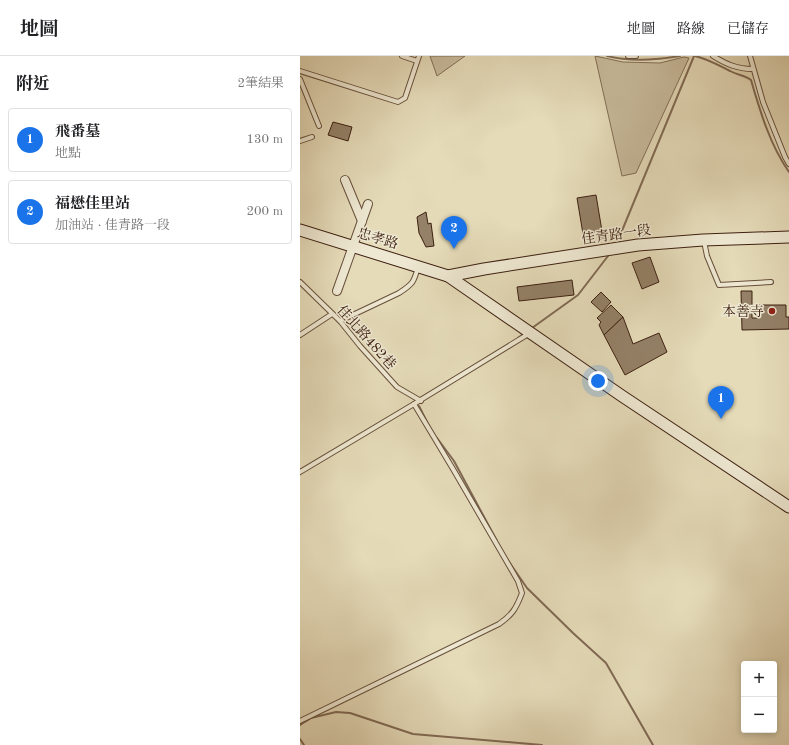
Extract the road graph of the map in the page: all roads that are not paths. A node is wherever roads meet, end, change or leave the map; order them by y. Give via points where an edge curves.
1 (402, 56) edge
2 (419, 56) edge
3 (628, 56) edge
4 (636, 56) edge
5 (713, 56) edge
6 (750, 56) edge
7 (417, 61) junction
8 (752, 69) junction
9 (300, 71) edge
10 (300, 79) edge
11 (319, 126) dead end
12 (312, 137) dead end
13 (300, 141) edge
14 (789, 164) edge
15 (344, 180) dead end
16 (368, 204) dead end
17 (362, 221) junction
18 (300, 230) edge
19 (789, 237) edge
20 (703, 240) junction
21 (354, 246) junction
22 (418, 266) junction
23 (448, 276) junction
24 (300, 282) edge
25 (771, 282) dead end
26 (338, 291) dead end
27 (332, 314) junction
28 (340, 321) junction
29 (530, 333) junction
30 (300, 335) edge
31 (421, 401) junction
32 (414, 404) junction
33 (300, 472) edge
34 (789, 507) edge
35 (300, 720) edge

1 - 7 lane
2 - 7 lane
3 - 4 lane
5 - 8 lane via 726,64 741,69
6 - 8 lane
7 - 9 lane via 405,98 398,102
8 - 14 lane
10 - 11 lane
12 - 13 lane
15 - 17 street
16 - 17 street
17 - 21 street
18 - 21 street, 忠孝路
19 - 20 street, 佳青路一段
20 - 23 street, 佳青路一段 via 638,245 484,268
20 - 25 lane via 719,285
21 - 22 street, 忠孝路
21 - 26 street
22 - 23 street, 忠孝路
22 - 28 lane via 415,280 408,288
23 - 29 street
24 - 27 lane, 佳北路482巷
27 - 28 lane, 佳北路482巷
27 - 30 lane
28 - 31 lane, 佳北路482巷 via 397,386
29 - 31 lane
29 - 34 street
31 - 32 lane
32 - 33 lane
32 - 35 lane via 518,581 522,594 516,608 499,624

